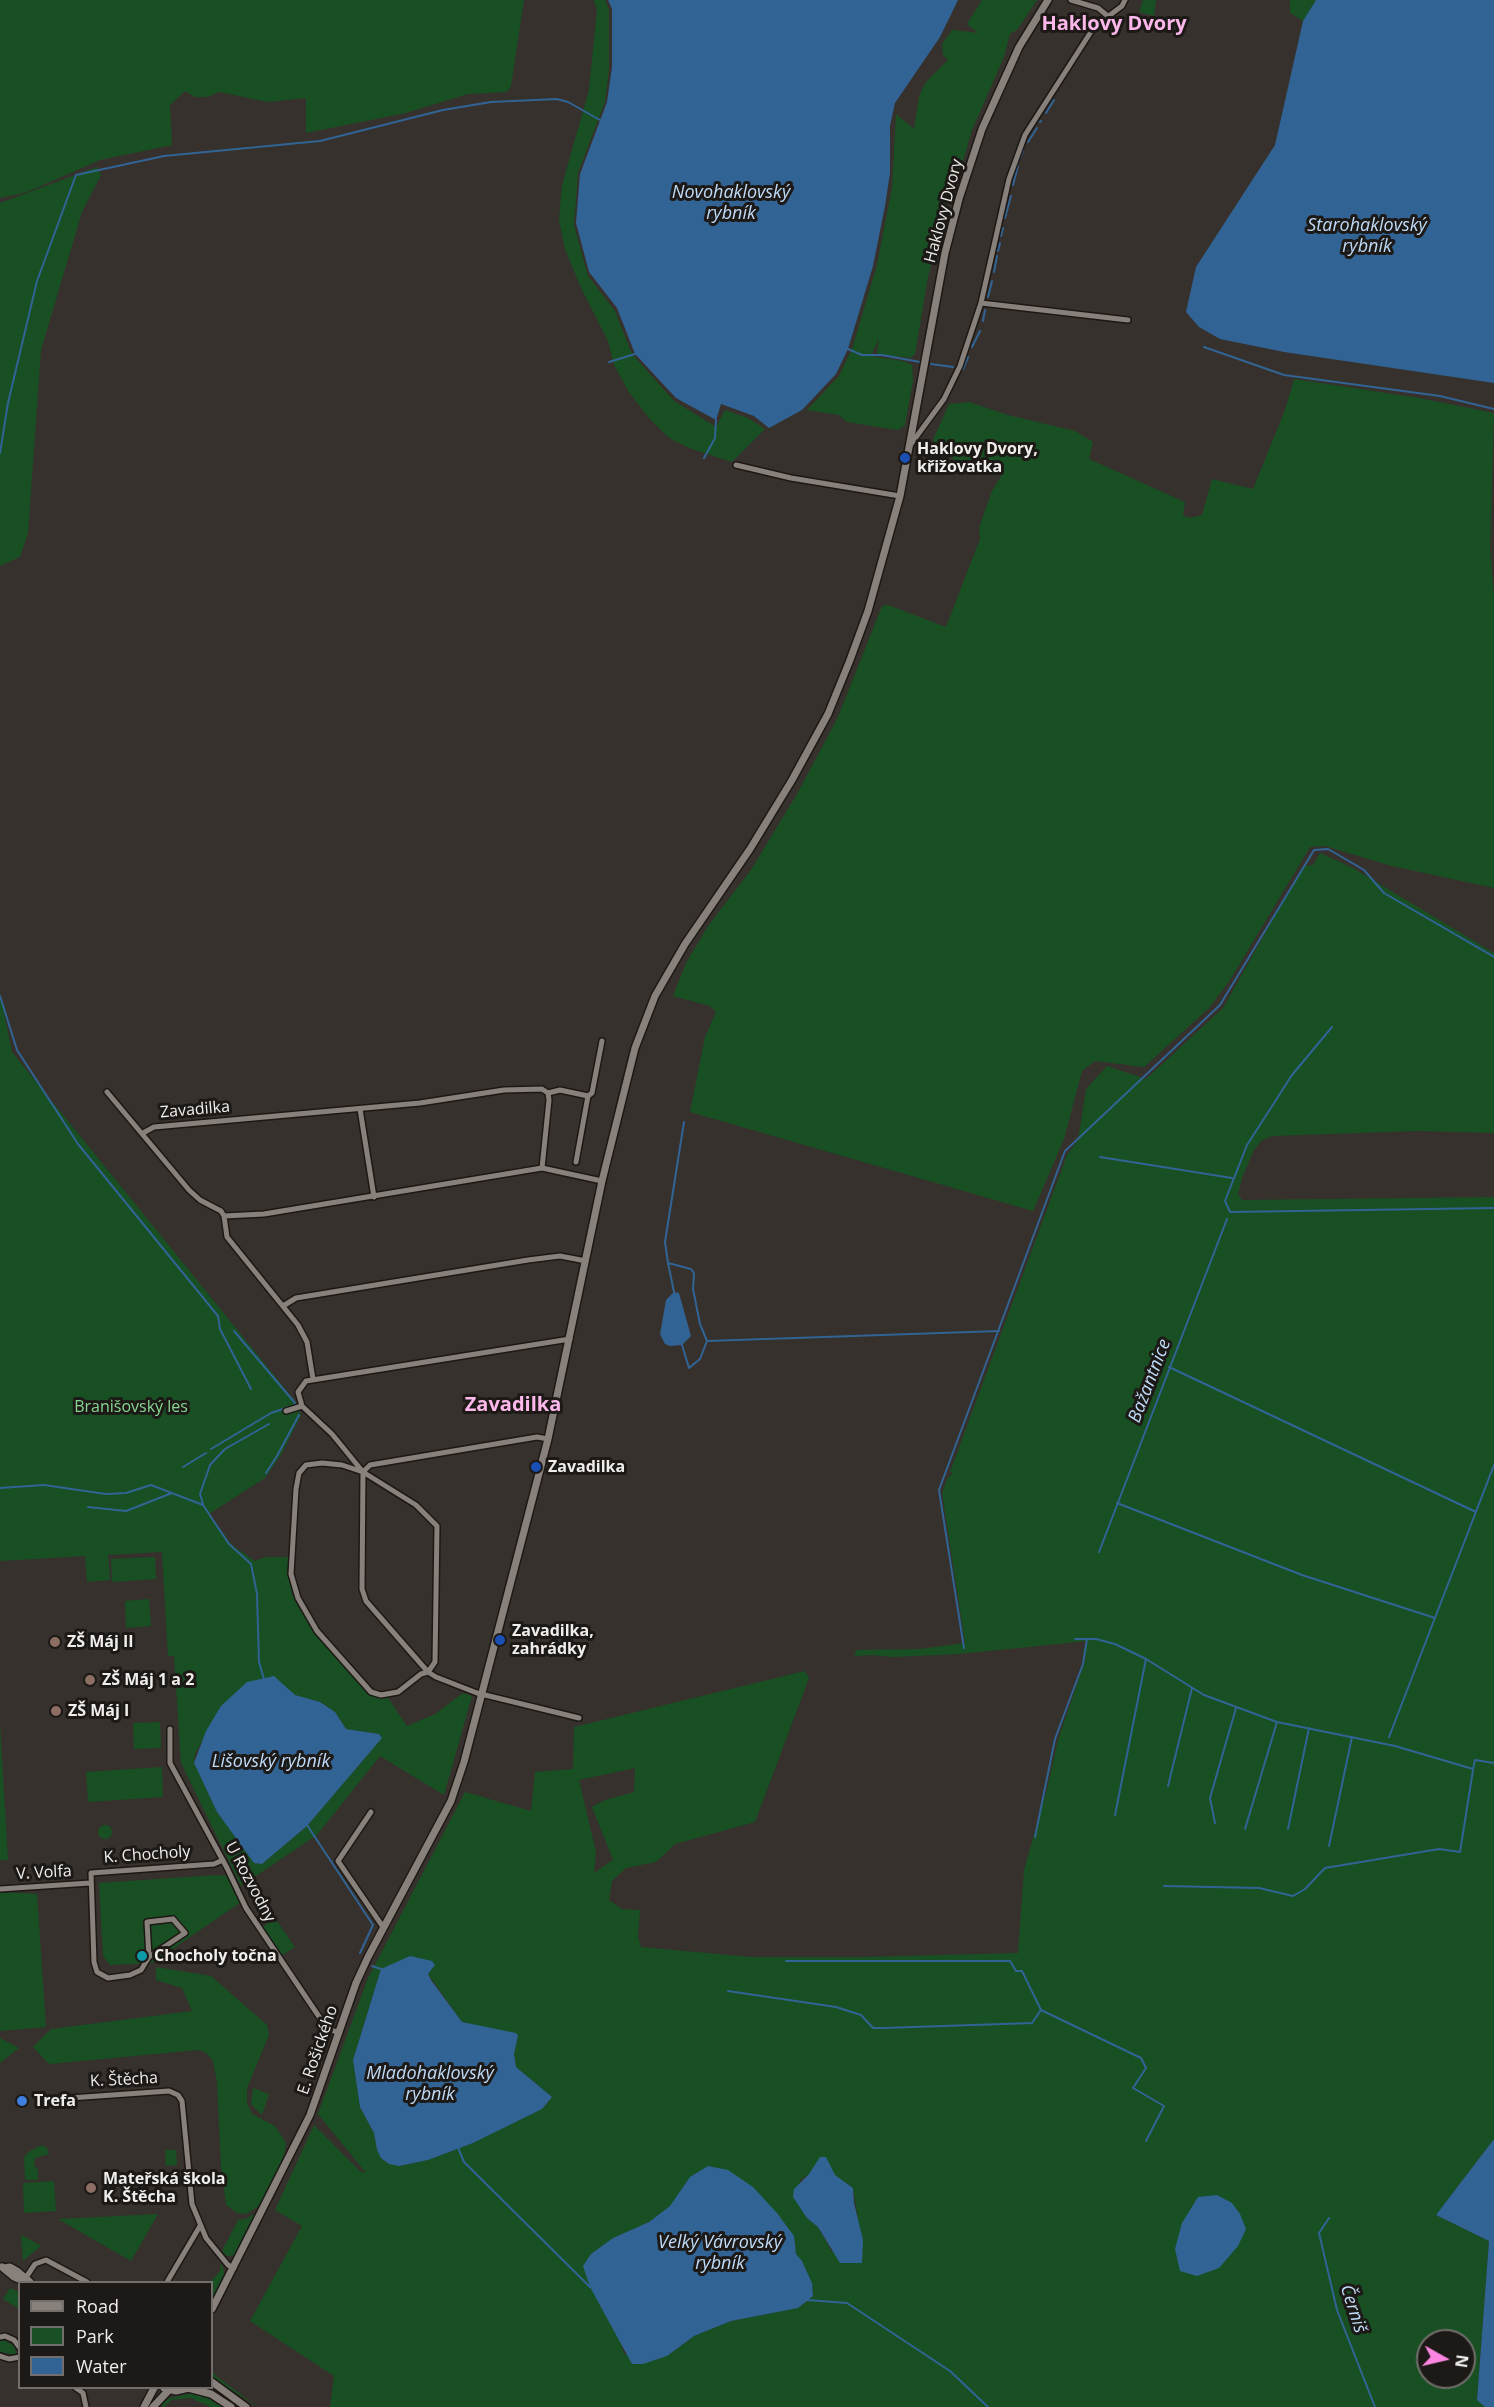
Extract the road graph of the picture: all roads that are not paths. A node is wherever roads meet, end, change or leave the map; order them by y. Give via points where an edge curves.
1 (1048, 0) edge
2 (1071, 0) edge
3 (1125, 0) edge
4 (1109, 17) junction
5 (981, 303) junction
6 (1128, 320) dead end
7 (911, 444) junction
8 (736, 465) dead end
9 (900, 496) junction
10 (602, 1041) dead end
11 (107, 1092) dead end
12 (548, 1093) junction
13 (588, 1096) junction
14 (360, 1109) junction
15 (143, 1133) junction
16 (576, 1162) dead end
17 (542, 1168) junction
18 (602, 1181) junction
19 (374, 1197) junction
20 (224, 1216) junction
21 (586, 1261) junction
22 (283, 1306) junction
23 (570, 1339) junction
24 (314, 1379) junction
25 (302, 1406) junction
26 (286, 1410) dead end
27 (548, 1439) junction
28 (363, 1472) junction
29 (428, 1672) junction
30 (482, 1694) junction
31 (579, 1718) dead end
32 (170, 1729) dead end
33 (371, 1812) dead end
34 (223, 1860) junction
35 (90, 1883) junction
36 (0, 1889) edge
37 (383, 1927) junction
38 (149, 1957) junction
39 (338, 2032) junction
40 (62, 2096) dead end
41 (200, 2226) junction
42 (2, 2266) edge
43 (234, 2268) junction
44 (27, 2280) edge
45 (83, 2281) edge
46 (167, 2281) edge
47 (213, 2307) edge
48 (0, 2337) edge
49 (18, 2345) edge
50 (0, 2356) edge
51 (18, 2357) edge
52 (213, 2383) edge
53 (78, 2389) edge
54 (153, 2389) edge
55 (167, 2389) edge
56 (193, 2389) edge
57 (86, 2407) edge
58 (144, 2407) edge
59 (153, 2407) edge
60 (231, 2407) edge
61 (246, 2407) edge

1 - 7 street, Haklovy Dvory via 1019,47 982,129 959,199 945,253
2 - 4 street via 1098,8
3 - 4 street, Haklovy Dvory
4 - 5 street, Haklovy Dvory via 1094,27 1025,135 1009,179
5 - 6 street
5 - 7 street, Haklovy Dvory via 944,399
7 - 9 street, Haklovy Dvory
8 - 9 street
9 - 18 street via 868,611 828,714 762,830 655,996 635,1048
10 - 13 street via 592,1093
11 - 15 street, Zavadilka
12 - 13 street, Zavadilka via 560,1090
12 - 14 street, Zavadilka via 542,1089 504,1090
12 - 17 street
13 - 16 street
14 - 15 street, Zavadilka via 154,1127
14 - 19 street
15 - 20 street, Zavadilka via 189,1190
17 - 18 street
17 - 19 street
18 - 21 street
19 - 20 street via 264,1214
20 - 22 street via 227,1237
21 - 22 street via 560,1256 528,1260 296,1298
21 - 23 street
22 - 24 street via 307,1342
23 - 24 street
23 - 27 street
24 - 25 street via 300,1385
25 - 26 street
25 - 28 street via 332,1434
27 - 28 street via 537,1437 370,1465
27 - 30 street
28 - 29 street via 363,1596
28 - 29 street via 402,1495 437,1526 435,1662
28 - 29 street via 322,1463 306,1465 299,1473 291,1574 298,1598 316,1631 371,1692 398,1692
29 - 30 street
30 - 31 street
30 - 37 street, E. Rošického via 452,1801
32 - 34 street, U Rozvodny via 170,1762
33 - 37 street via 338,1861
34 - 35 street, K. Chocholy via 214,1864 91,1873
34 - 39 street, U Rozvodny via 246,1908 326,2026
35 - 36 street, V. Volfa
35 - 38 street, K. Chocholy via 94,1962 100,1975 130,1975 141,1970
37 - 39 street, E. Rošického
38 - 38 street, K. Chocholy via 185,1933 173,1920 147,1922
39 - 43 street, E. Rošického via 310,2115
40 - 41 street, K. Štěcha via 169,2091 178,2095 184,2117 190,2197
41 - 43 street, K. Štěcha via 210,2244
41 - 46 street
42 - 44 street via 6,2273
43 - 47 street, E. Rošického
44 - 45 street via 35,2264 46,2260
48 - 49 street via 14,2340
50 - 51 street
52 - 61 street
53 - 57 street via 83,2392
54 - 58 street
55 - 59 street
56 - 60 street via 211,2394

